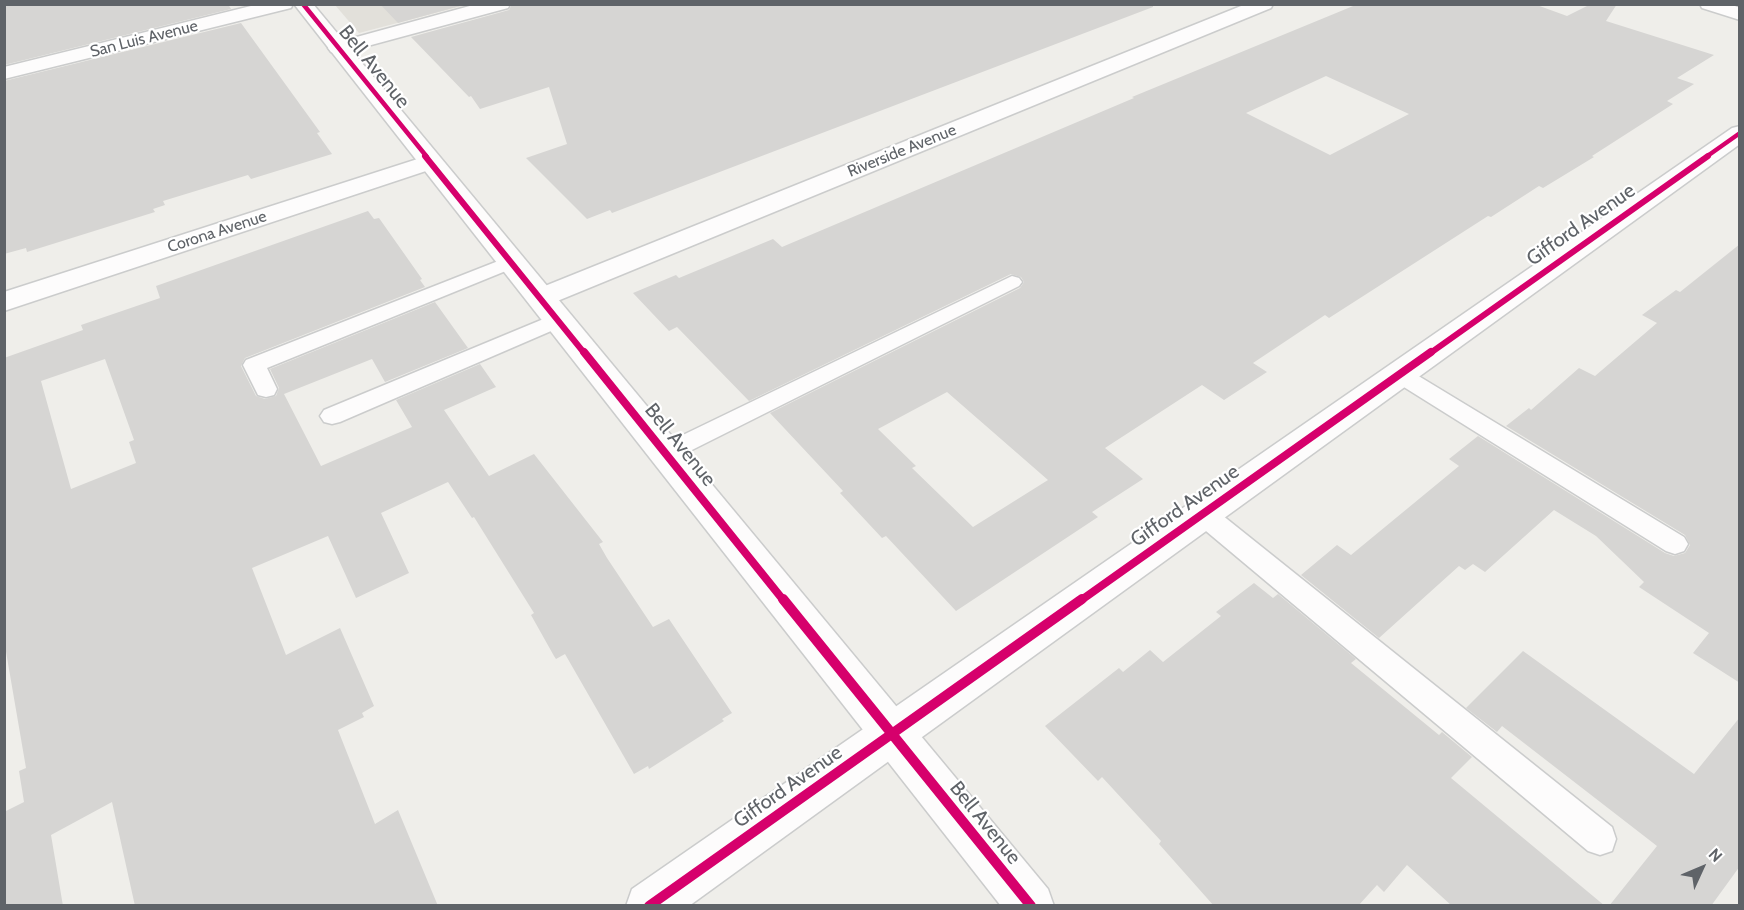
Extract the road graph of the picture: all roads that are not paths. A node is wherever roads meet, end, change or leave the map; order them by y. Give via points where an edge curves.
1 (284, 4) edge
2 (303, 4) edge
3 (501, 4) edge
4 (1264, 4) edge
5 (1708, 4) edge
6 (1740, 14) edge
7 (338, 48) junction
8 (4, 74) edge
9 (1740, 133) edge
10 (430, 162) junction
11 (511, 262) junction
12 (1012, 282) dead end
13 (4, 302) edge
14 (549, 309) junction
15 (1399, 374) junction
16 (266, 389) dead end
17 (332, 416) dead end
18 (666, 453) junction
19 (1203, 514) junction
20 (1675, 544) dead end
21 (892, 734) junction
22 (1600, 839) dead end
23 (650, 906) edge
24 (1031, 906) edge

1 - 8 street, San Luis Avenue
2 - 7 street, Bell Avenue
3 - 7 street
4 - 14 street, Riverside Avenue
5 - 6 street
7 - 10 street, Bell Avenue
9 - 15 street, Gifford Avenue
10 - 11 street, Bell Avenue
10 - 13 street, Corona Avenue
11 - 14 street, Bell Avenue
11 - 16 lane via 254,365
12 - 18 lane
14 - 17 lane
14 - 18 street, Bell Avenue
15 - 19 street, Gifford Avenue
15 - 20 lane
18 - 21 street, Bell Avenue
19 - 21 street, Gifford Avenue
19 - 22 lane
21 - 23 street, Gifford Avenue
21 - 24 street, Bell Avenue

